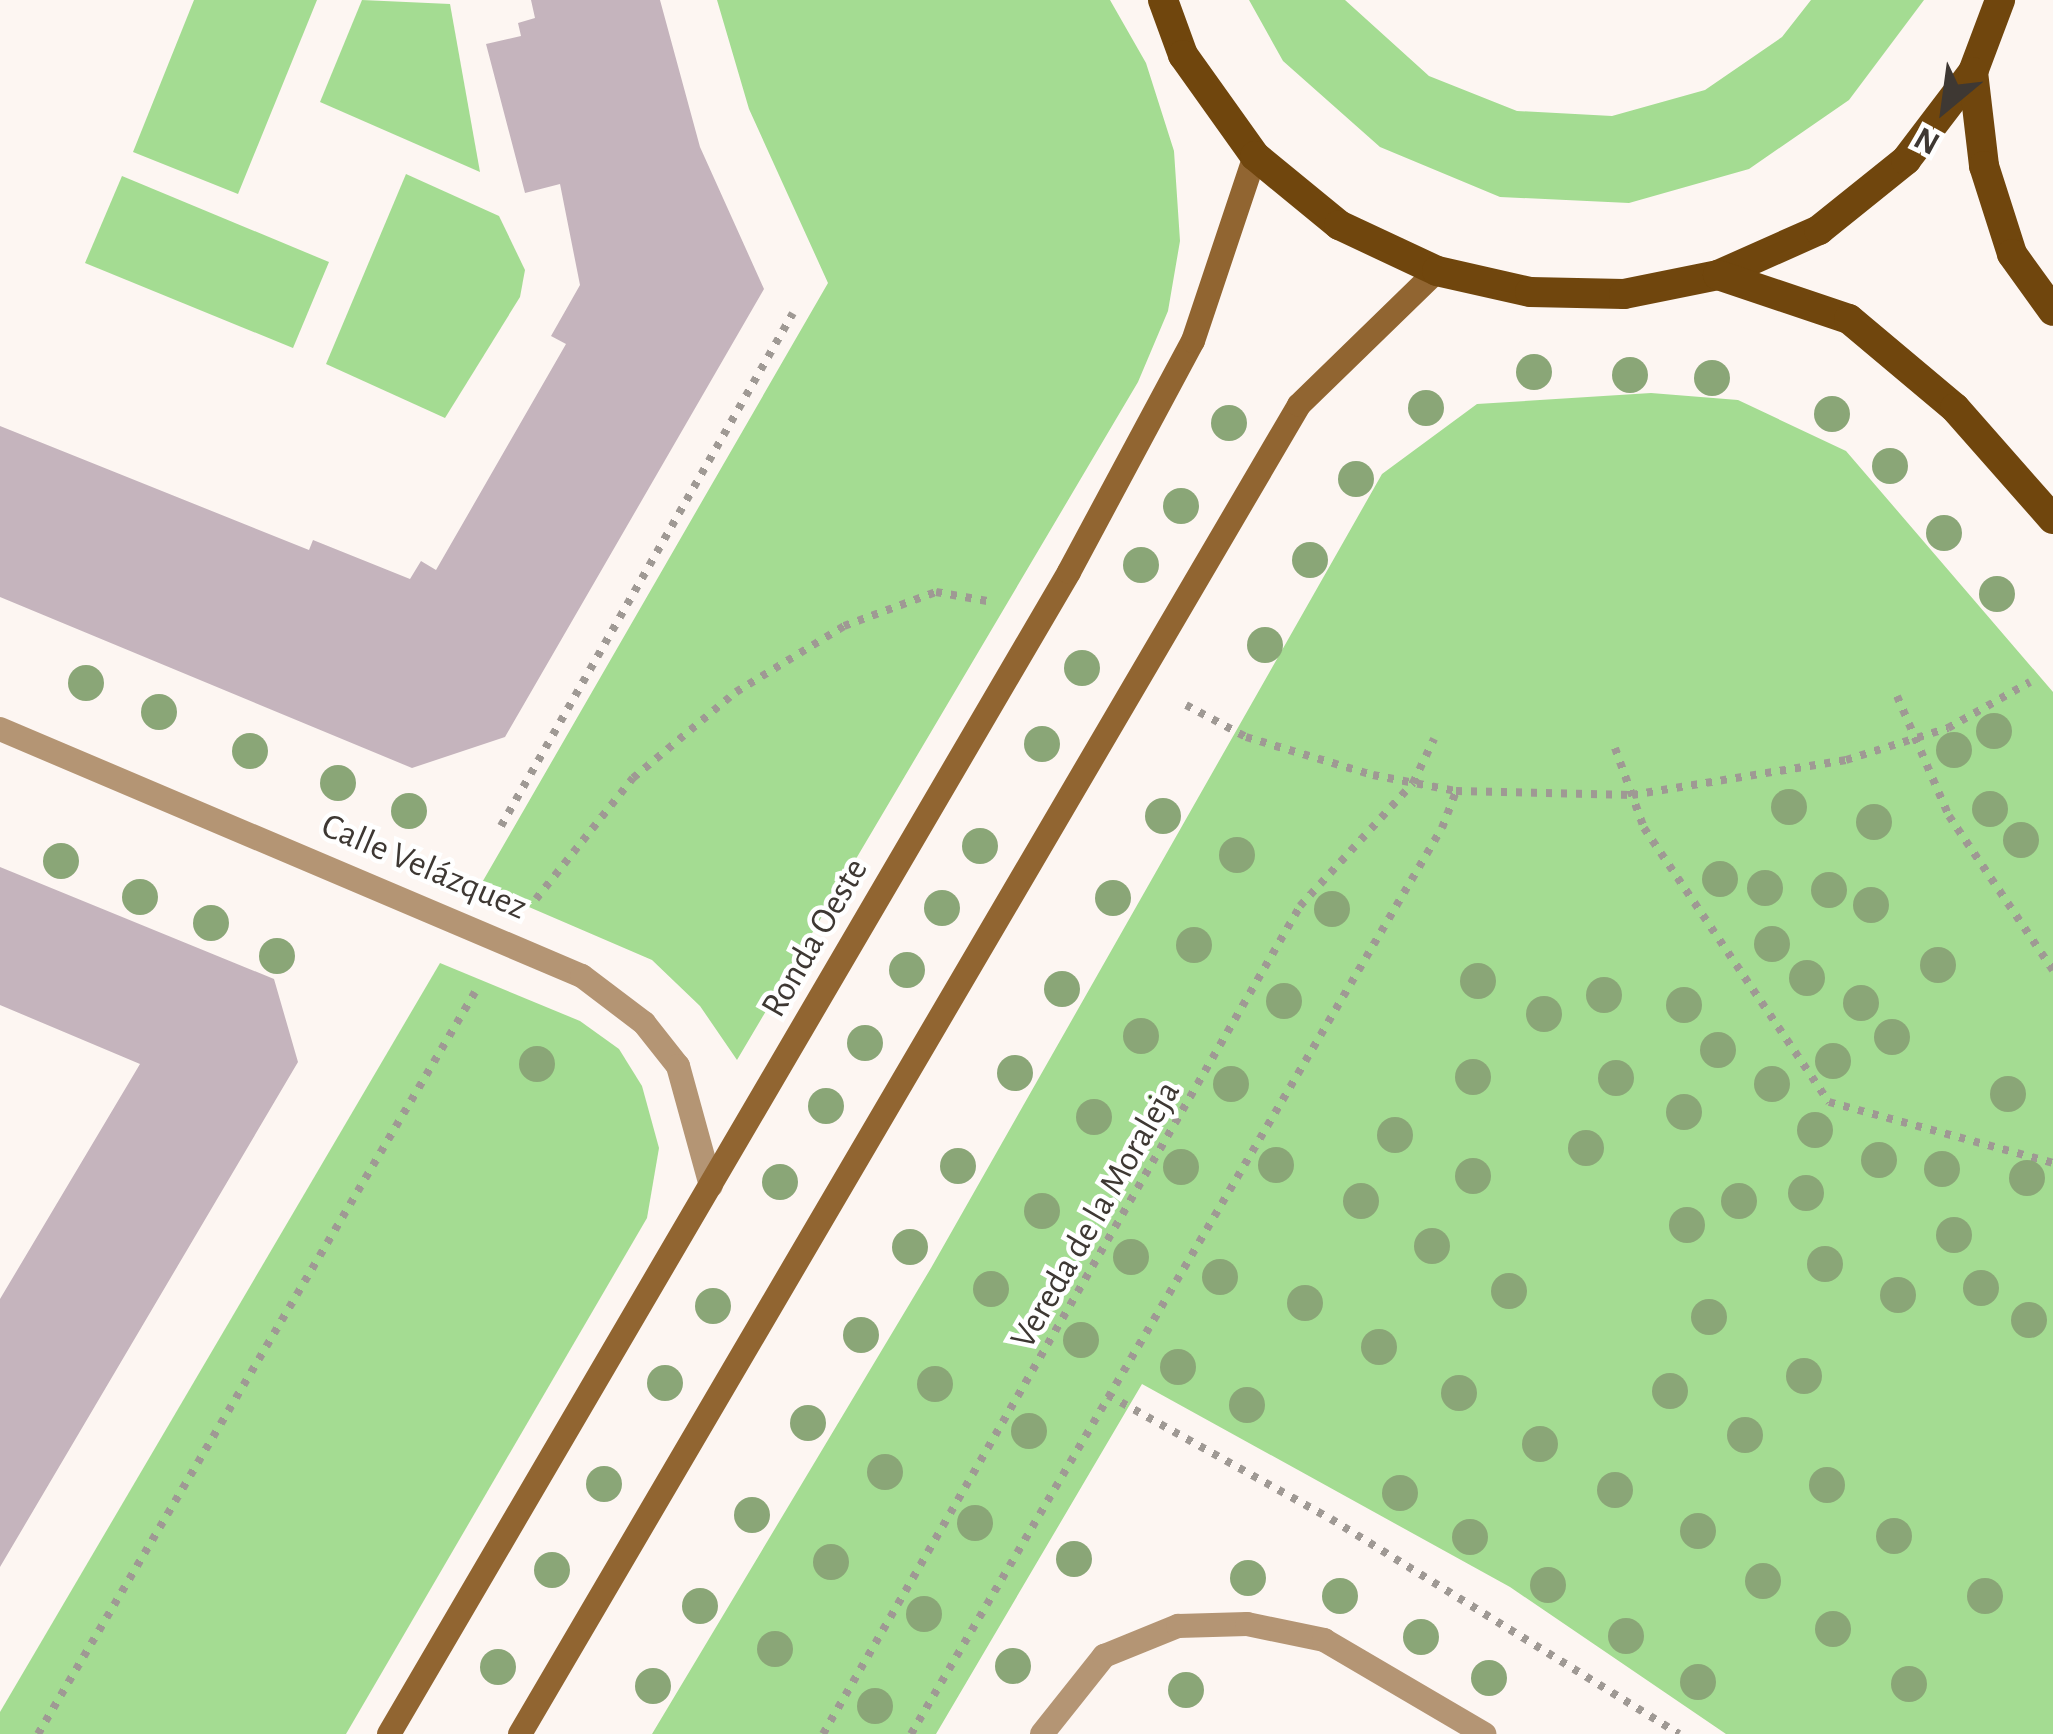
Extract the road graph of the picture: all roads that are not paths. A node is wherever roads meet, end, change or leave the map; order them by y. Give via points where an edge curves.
1 (1163, 0) edge
2 (2000, 0) edge
3 (1972, 72) junction
4 (1255, 156) junction
5 (1437, 271) junction
6 (1718, 275) junction
7 (2053, 311) edge
8 (2053, 519) edge
9 (0, 729) edge
10 (711, 1186) junction
11 (389, 1734) edge
12 (520, 1734) edge
13 (1042, 1734) edge
14 (1484, 1734) edge

1 - 4 main road via 1183,55
2 - 3 main road
3 - 6 main road via 1906,160 1819,230
3 - 7 main road via 1984,166 2012,254
4 - 5 main road via 1339,225
4 - 10 main road, Ronda Oeste via 1193,341 1033,638
5 - 6 main road via 1529,292 1624,293
5 - 12 main road via 1299,405
6 - 8 main road via 1849,319 1955,408
9 - 10 street, Calle Velázquez via 582,976 644,1023 678,1066
10 - 11 main road, Ronda Oeste
13 - 14 street via 1105,1656 1178,1626 1247,1624 1324,1640

